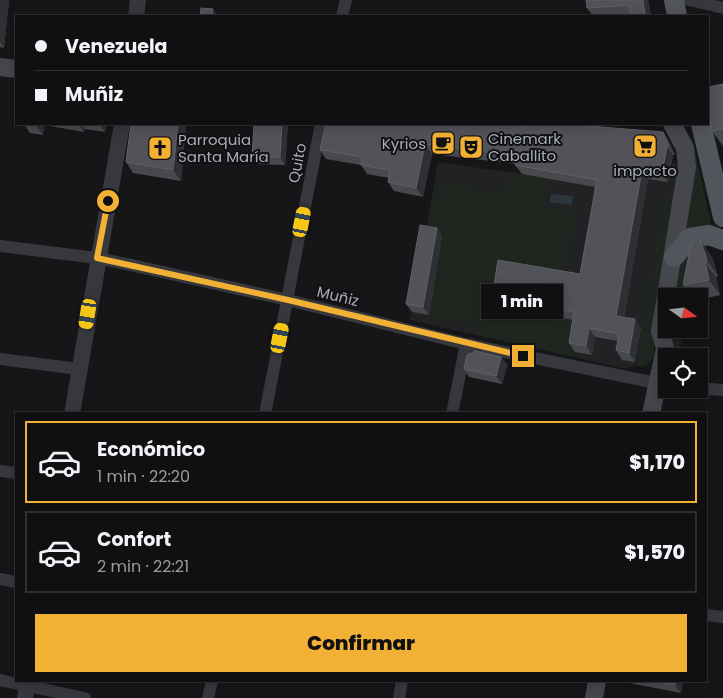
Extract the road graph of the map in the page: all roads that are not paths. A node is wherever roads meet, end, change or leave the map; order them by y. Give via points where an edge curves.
1 (138, 0) edge
2 (346, 0) edge
3 (674, 0) edge
4 (689, 0) edge
5 (723, 8) edge
6 (136, 15) edge
7 (342, 15) edge
8 (677, 15) edge
9 (0, 67) edge
10 (15, 69) edge
11 (122, 125) edge
12 (321, 125) edge
13 (673, 125) edge
14 (701, 125) edge
15 (723, 216) edge
16 (723, 240) edge
17 (0, 246) edge
18 (674, 257) junction
19 (97, 258) junction
20 (668, 288) edge
21 (288, 300) junction
22 (466, 344) junction
23 (0, 359) edge
24 (79, 369) junction
25 (658, 384) edge
26 (708, 389) edge
27 (723, 390) edge
28 (658, 396) edge
29 (72, 412) edge
30 (265, 412) edge
31 (452, 412) edge
32 (652, 412) edge
33 (0, 471) edge
34 (15, 473) edge
35 (0, 579) edge
36 (15, 582) edge
37 (707, 615) edge
38 (723, 617) edge
39 (0, 680) edge
40 (212, 682) edge
41 (402, 682) edge
42 (597, 682) edge
43 (27, 688) edge
44 (85, 698) edge
45 (208, 698) edge
46 (399, 698) edge
47 (594, 698) edge

1 - 6 street
2 - 7 street
3 - 8 main road
4 - 5 street
9 - 10 main road
11 - 19 street
12 - 21 street, Quito
13 - 18 main road via 685,148 687,167
14 - 15 main road
16 - 18 main road via 709,235 690,238
17 - 19 street, Muñiz
18 - 20 main road
19 - 21 street, Muñiz
19 - 24 street
21 - 22 street, Muñiz
21 - 30 street, Quito
22 - 25 street, Muñiz
22 - 31 street
23 - 24 street
24 - 29 street
26 - 27 street
28 - 32 main road
33 - 34 street
35 - 36 street
37 - 38 street
39 - 43 street
40 - 45 street
41 - 46 street
42 - 47 main road
43 - 44 street

